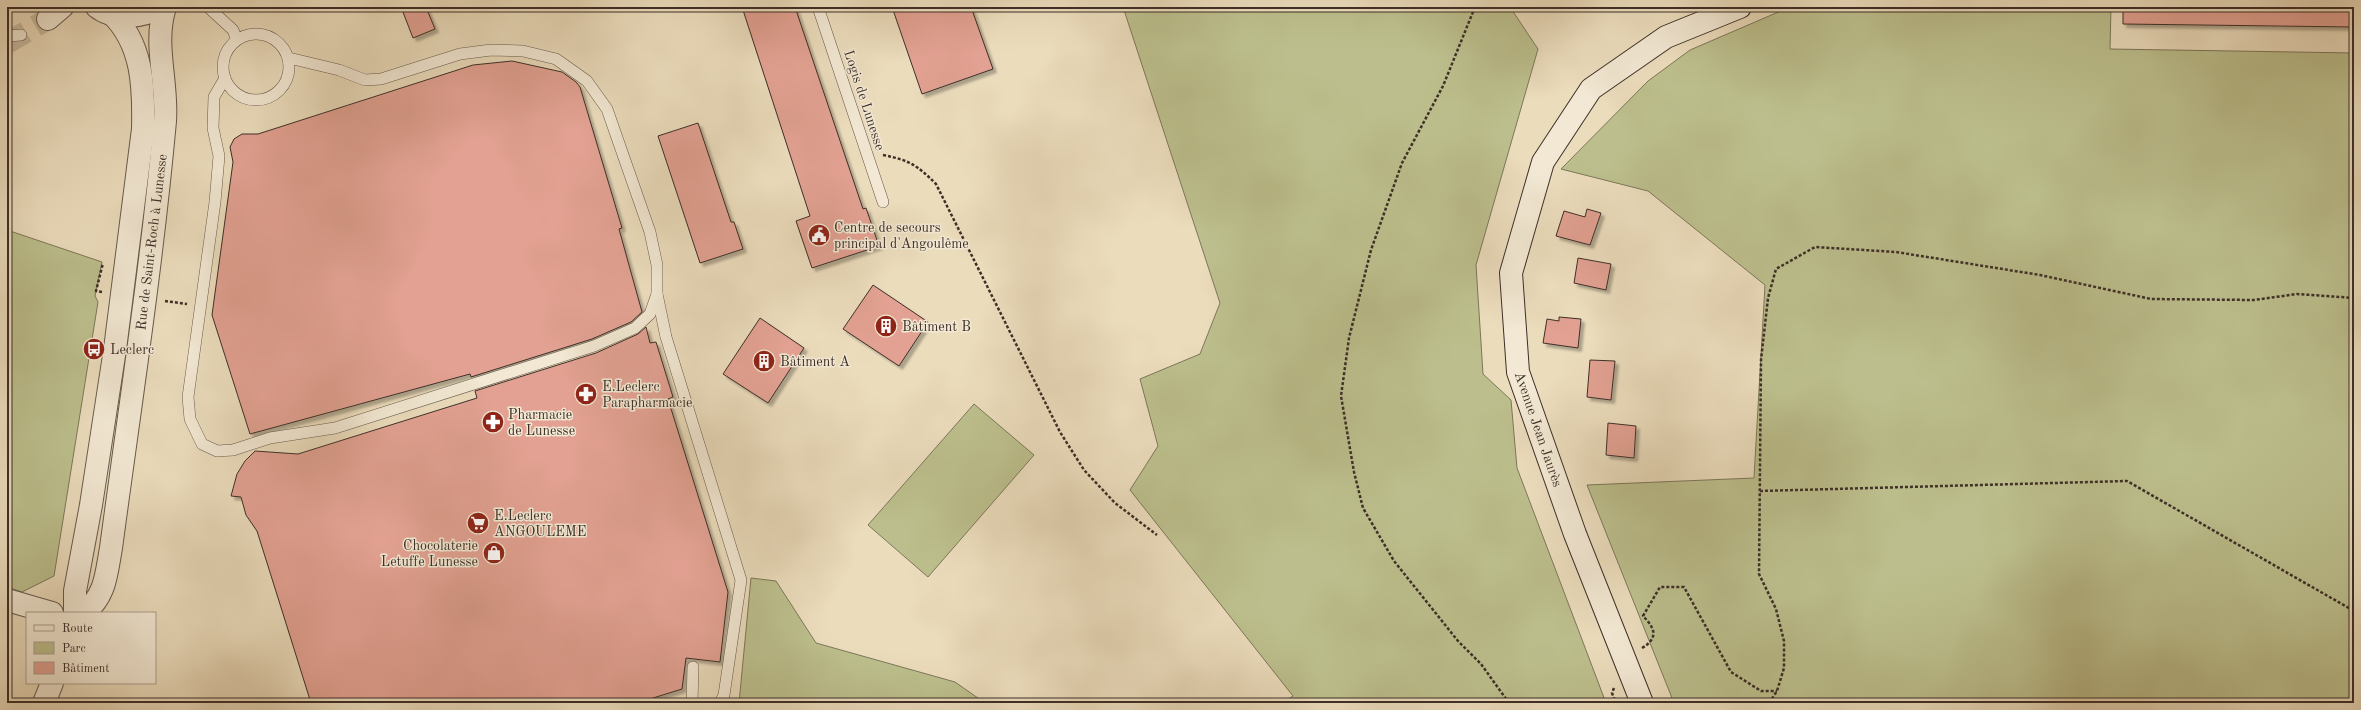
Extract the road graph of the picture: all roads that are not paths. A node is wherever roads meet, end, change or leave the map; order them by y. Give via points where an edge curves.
1 (159, 7) edge
2 (165, 7) edge
3 (208, 7) edge
4 (818, 7) edge
5 (1740, 7) edge
6 (104, 10) edge
7 (21, 35) dead end
8 (7, 36) edge
9 (237, 40) junction
10 (289, 58) junction
11 (225, 78) junction
12 (883, 202) dead end
13 (657, 294) junction
14 (7, 600) edge
15 (49, 612) edge
16 (75, 612) edge
17 (85, 612) edge
18 (693, 667) dead end
19 (52, 684) edge
20 (44, 703) edge
21 (692, 703) edge
22 (720, 703) edge
23 (1642, 703) edge

1 - 6 street via 140,15 119,16
2 - 17 street, Rue de Saint-Roch à Lunesse via 159,38 165,87 165,119 145,298 104,581 96,604
3 - 9 lane via 234,30
4 - 12 lane, Logis de Lunesse
5 - 23 street, Avenue Jean Jaurès via 1666,37 1591,89 1542,162 1511,273 1518,372 1575,534
6 - 16 street, Rue de Saint-Roch à Lunesse via 122,24 135,46 144,99 143,129 115,349 91,505 74,591
7 - 8 lane
9 - 10 lane via 257,33 268,35 285,48
9 - 11 lane via 224,57
10 - 11 lane via 290,70 287,81 281,90 266,98 250,99 239,95 230,88
10 - 13 lane via 365,80 380,79 460,54 491,50 523,51 556,59 587,81 607,109 650,232 657,265
11 - 13 lane via 214,97 213,128 219,156 216,194 188,397 190,419 202,444 217,451 233,450 270,438 335,428 594,346 635,328 650,314
13 - 22 lane via 666,337 741,580 724,695
14 - 15 street
18 - 21 lane
19 - 20 street

